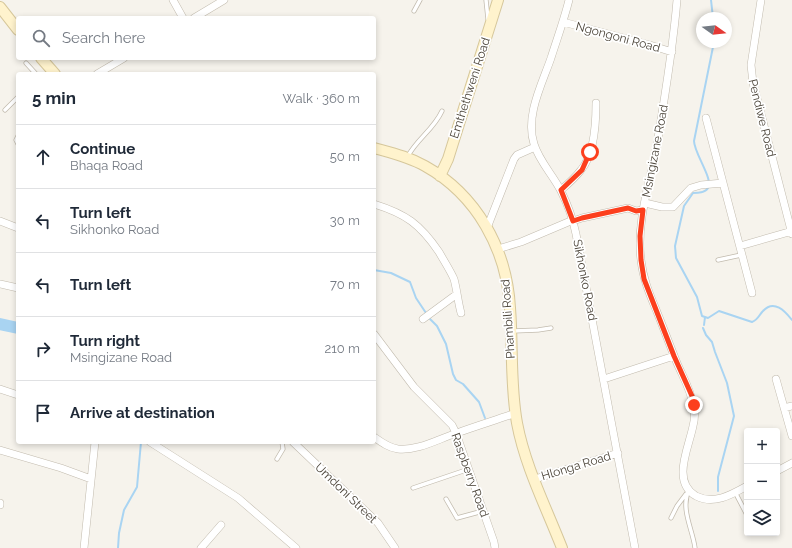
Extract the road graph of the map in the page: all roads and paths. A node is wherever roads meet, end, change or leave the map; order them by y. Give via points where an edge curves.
1 (173, 0) edge
2 (224, 0) edge
3 (420, 0) edge
4 (486, 0) edge
5 (498, 0) edge
6 (569, 0) edge
7 (677, 0) edge
8 (761, 0) edge
9 (0, 7) edge
10 (414, 11) dead end
11 (182, 16) edge
12 (197, 16) edge
13 (563, 22) junction
14 (16, 27) edge
15 (489, 28) junction
16 (672, 52) junction
17 (43, 60) edge
18 (120, 60) edge
19 (26, 63) dead end
20 (34, 72) edge
21 (53, 72) edge
22 (99, 72) edge
23 (16, 99) edge
24 (596, 103) dead end
25 (5, 110) dead end
26 (442, 111) dead end
27 (706, 118) dead end
28 (535, 147) junction
29 (376, 149) edge
30 (407, 158) junction
31 (440, 176) junction
32 (720, 183) junction
33 (561, 190) junction
34 (376, 205) edge
35 (644, 207) junction
36 (573, 220) junction
37 (0, 221) edge
38 (16, 227) edge
39 (487, 228) junction
40 (792, 232) edge
41 (740, 246) junction
42 (498, 249) junction
43 (742, 254) junction
44 (718, 260) dead end
45 (0, 284) edge
46 (16, 288) edge
47 (752, 293) dead end
48 (457, 294) junction
49 (461, 313) dead end
50 (424, 319) dead end
51 (551, 328) dead end
52 (511, 331) junction
53 (376, 337) edge
54 (674, 356) junction
55 (604, 379) junction
56 (776, 379) dead end
57 (0, 390) edge
58 (16, 394) edge
59 (792, 406) edge
60 (784, 408) junction
61 (516, 413) junction
62 (456, 433) junction
63 (792, 436) edge
64 (376, 438) edge
65 (95, 444) edge
66 (153, 444) edge
67 (282, 444) edge
68 (295, 444) edge
69 (0, 450) edge
70 (618, 453) junction
71 (277, 459) dead end
72 (792, 463) edge
73 (469, 469) junction
74 (780, 469) edge
75 (91, 479) junction
76 (535, 479) junction
77 (413, 488) dead end
78 (744, 488) edge
79 (688, 492) junction
80 (735, 492) junction
81 (446, 499) dead end
82 (744, 509) edge
83 (483, 511) junction
84 (671, 518) dead end
85 (221, 525) dead end
86 (84, 548) edge
87 (201, 548) edge
88 (296, 548) edge
89 (395, 548) edge
90 (495, 548) edge
91 (562, 548) edge
92 (635, 548) edge
93 (695, 548) edge

1 - 11 street
2 - 12 street
3 - 10 lane
4 - 15 lane
5 - 15 street, Emthethweni Road
6 - 13 street, Sikhonko Road
7 - 16 street, Msingizane Road
8 - 40 street, Pendiwe Road via 751,65 753,83
9 - 14 street
13 - 16 street, Ngongoni Road
13 - 28 street, Sikhonko Road via 535,105 532,131
15 - 31 street, Emthethweni Road via 448,159
16 - 35 street, Msingizane Road
17 - 21 street
18 - 22 street
19 - 20 lane
23 - 25 lane
24 - 33 street via 595,124 586,162 582,170
26 - 30 lane
27 - 32 street
28 - 33 street, Sikhonko Road
28 - 39 street via 514,159
29 - 30 street, Phambili Road
30 - 31 street, Phambili Road
31 - 39 street, Phambili Road via 470,204
32 - 35 street via 701,184 691,188 673,207
32 - 41 street
33 - 36 street, Sikhonko Road
34 - 48 street via 408,218 424,231 447,264
35 - 36 street via 636,211 628,208
35 - 54 street, Msingizane Road via 640,236 644,279
36 - 42 street
36 - 55 street, Sikhonko Road
37 - 38 street
39 - 42 street, Phambili Road
40 - 41 street
41 - 43 street
42 - 52 street, Phambili Road via 506,279
43 - 44 lane
43 - 47 street
45 - 46 street
48 - 49 street
48 - 50 street
51 - 52 lane
52 - 61 street, Phambili Road
53 - 62 street, Raspberry Road via 414,387 447,420
54 - 55 street
54 - 79 street, Msingizane Road via 692,396 695,415 684,461 684,482
55 - 70 street, Sikhonko Road
56 - 60 street
57 - 58 street
59 - 60 street
60 - 63 street
61 - 62 street
61 - 76 street, Phambili Road
62 - 64 street via 408,449 396,449 383,444
62 - 73 street, Raspberry Road
65 - 75 street
66 - 88 street via 238,498
67 - 71 lane
68 - 89 street, Umdoni Street via 378,523
69 - 75 street
70 - 76 street, Hlonga Road
70 - 92 street, Sikhonko Road
72 - 74 street
73 - 77 lane
73 - 83 street, Raspberry Road
75 - 86 street
76 - 91 street, Phambili Road
78 - 80 street
79 - 80 street via 711,500 727,497
79 - 84 lane via 676,506
79 - 93 lane via 688,521
80 - 82 lane
81 - 83 lane via 458,518
83 - 90 street, Raspberry Road
85 - 87 street

